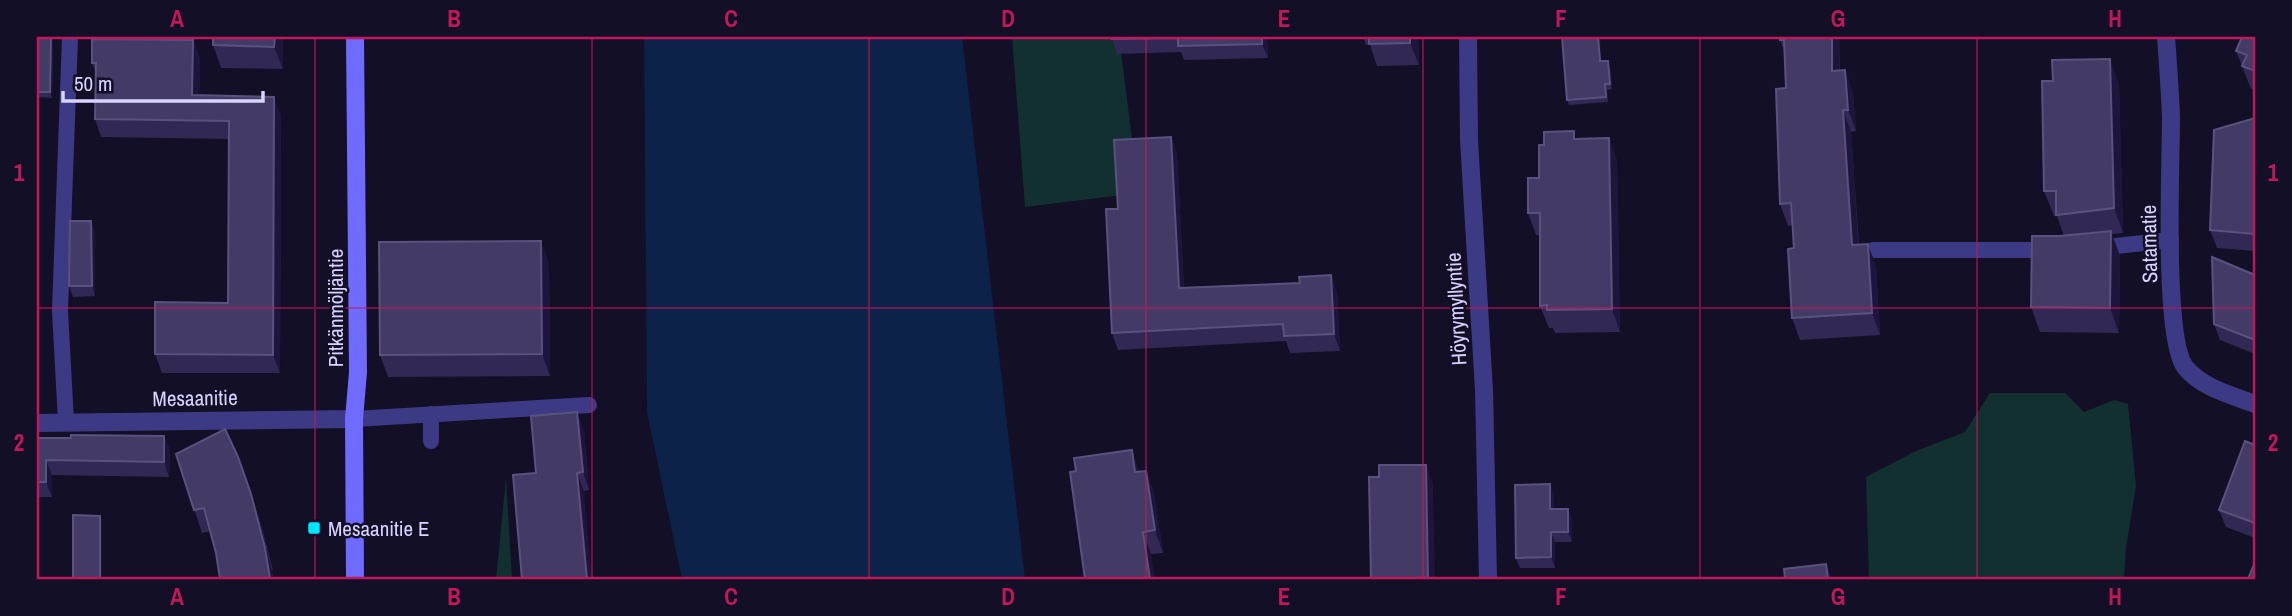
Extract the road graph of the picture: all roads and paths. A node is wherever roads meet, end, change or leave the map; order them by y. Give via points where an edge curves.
1 (70, 37) edge
2 (355, 37) edge
3 (1468, 37) edge
4 (2166, 37) edge
5 (2171, 240) junction
6 (1873, 250) dead end
7 (2255, 404) edge
8 (589, 405) dead end
9 (431, 414) junction
10 (354, 419) junction
11 (66, 422) junction
12 (37, 423) edge
13 (431, 441) dead end
14 (355, 579) edge
15 (1488, 579) edge

1 - 11 lane via 60,311
2 - 10 street, Pitkänmöljäntie via 358,372
3 - 15 street, Höyrymyllyntie
4 - 5 street, Satamatie
5 - 6 lane via 2075,250
5 - 7 street, Satamatie via 2174,335 2185,367 2214,389
8 - 9 lane
9 - 10 lane
9 - 13 lane
10 - 11 street, Mesaanitie
10 - 14 street, Pitkänmöljäntie
11 - 12 street, Mesaanitie

